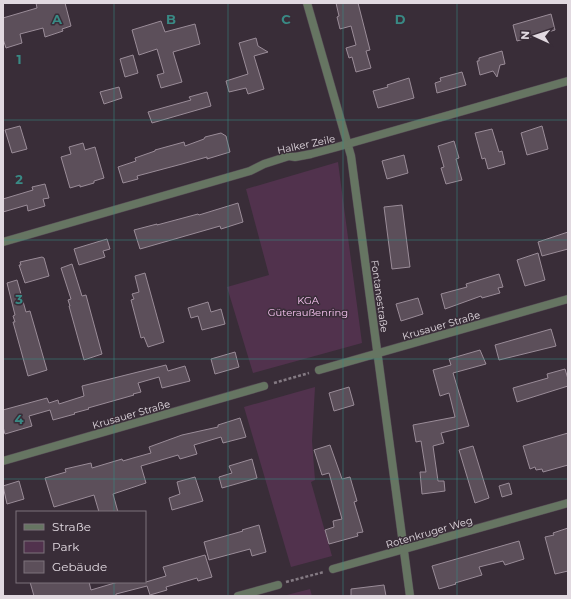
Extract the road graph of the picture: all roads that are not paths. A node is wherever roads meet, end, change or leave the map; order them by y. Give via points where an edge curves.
1 (307, 3) edge
2 (568, 81) edge
3 (348, 144) junction
4 (3, 242) edge
5 (568, 299) edge
6 (378, 353) junction
7 (319, 370) road end
8 (264, 386) road end
9 (3, 461) edge
10 (568, 503) edge
11 (404, 549) junction
12 (333, 570) road end
13 (278, 585) dead end
14 (238, 596) edge
15 (410, 596) edge

1 - 3 street, Fontanestraße
2 - 3 street, Halker Zeile
3 - 4 street, Halker Zeile via 311,154 289,156 250,171
3 - 6 street, Fontanestraße via 352,157
5 - 6 street, Krusauer Straße
6 - 7 street, Krusauer Straße
6 - 11 street, Fontanestraße
8 - 9 street, Krusauer Straße
10 - 11 street, Rotenkruger Weg
11 - 12 street, Rotenkruger Weg
11 - 15 street, Fontanestraße
13 - 14 street

